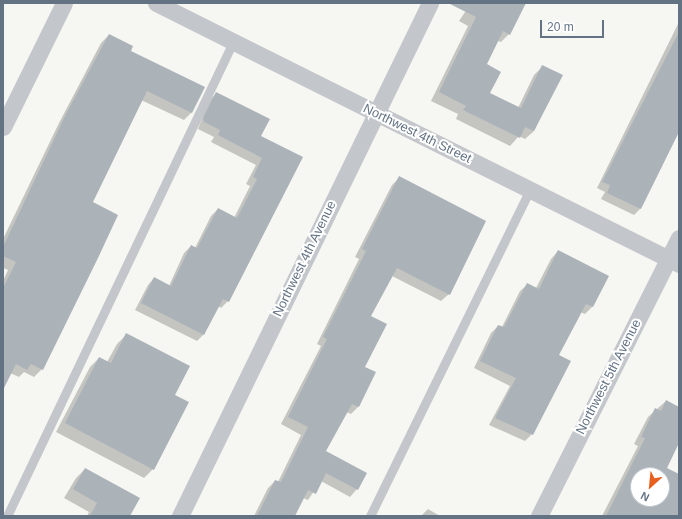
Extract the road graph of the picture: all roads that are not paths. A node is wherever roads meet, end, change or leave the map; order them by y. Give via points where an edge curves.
1 (64, 3) edge
2 (156, 3) edge
3 (430, 3) edge
4 (233, 42) junction
5 (375, 113) junction
6 (3, 127) edge
7 (530, 190) junction
8 (679, 238) edge
9 (674, 262) edge
10 (7, 516) edge
11 (180, 516) edge
12 (370, 516) edge
13 (540, 516) edge

1 - 6 street
2 - 4 street, Northwest 4th Street
3 - 5 street, Northwest 4th Avenue
4 - 5 street, Northwest 4th Street
4 - 10 lane
5 - 7 street, Northwest 4th Street
5 - 11 street, Northwest 4th Avenue
7 - 9 street, Northwest 4th Street
7 - 12 lane
8 - 9 street, Northwest 5th Avenue
9 - 13 street, Northwest 5th Avenue

